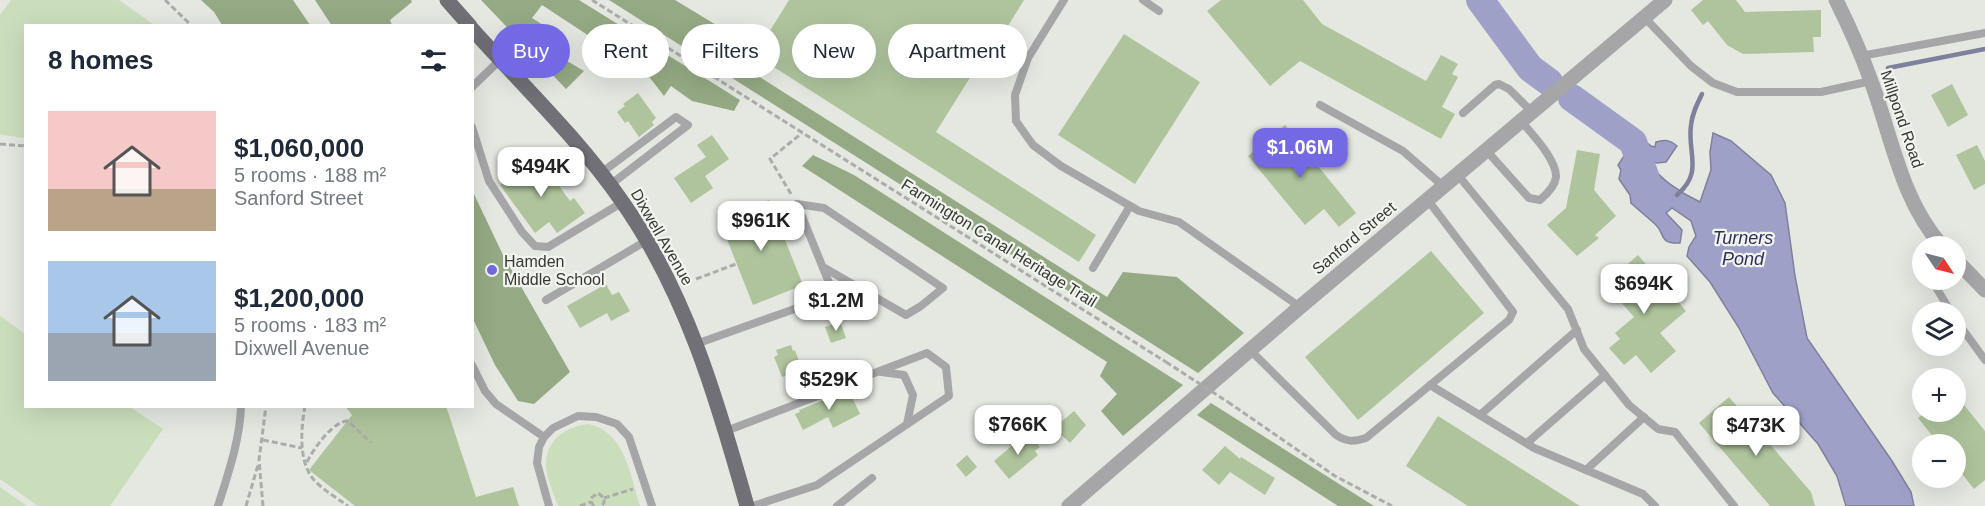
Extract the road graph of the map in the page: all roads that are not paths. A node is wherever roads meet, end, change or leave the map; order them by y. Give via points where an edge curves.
1 (447, 0) edge
2 (1064, 0) edge
3 (1143, 0) edge
4 (1665, 0) edge
5 (1836, 0) edge
6 (1160, 11) dead end
7 (1644, 17) junction
8 (468, 24) edge
9 (474, 30) edge
10 (1985, 33) edge
11 (492, 51) edge
12 (1861, 56) junction
13 (492, 68) edge
14 (517, 78) edge
15 (1871, 81) junction
16 (474, 85) edge
17 (1320, 105) dead end
18 (1463, 113) dead end
19 (1527, 116) junction
20 (474, 133) edge
21 (1486, 150) junction
22 (1457, 174) junction
23 (605, 179) junction
24 (1443, 186) junction
25 (1427, 200) junction
26 (623, 202) junction
27 (1130, 206) junction
28 (1935, 236) edge
29 (646, 241) junction
30 (823, 267) junction
31 (1093, 268) dead end
32 (1966, 271) edge
33 (1985, 290) edge
34 (546, 300) dead end
35 (1300, 307) junction
36 (1577, 330) junction
37 (1966, 334) edge
38 (696, 344) junction
39 (1250, 350) junction
40 (1985, 360) edge
41 (474, 369) edge
42 (878, 372) junction
43 (1605, 375) junction
44 (843, 385) dead end
45 (1430, 385) junction
46 (833, 390) dead end
47 (241, 408) edge
48 (1480, 415) junction
49 (1644, 417) junction
50 (907, 424) junction
51 (726, 431) junction
52 (544, 436) junction
53 (1527, 443) junction
54 (1586, 470) junction
55 (872, 478) dead end
56 (848, 497) junction
57 (218, 506) edge
58 (549, 506) edge
59 (652, 506) edge
60 (747, 506) edge
61 (753, 506) edge
62 (837, 506) edge
63 (855, 506) edge
64 (1069, 506) edge
65 (1656, 506) edge
66 (1734, 506) edge

1 - 8 main road, Dixwell Avenue
2 - 27 lane via 1028,58 1015,95 1016,121 1033,145 1061,166
3 - 6 lane
4 - 7 street, Sanford Street
5 - 12 street, Millpond Road
7 - 15 lane via 1691,66 1713,83 1737,92 1821,92
7 - 19 street, Sanford Street
9 - 11 main road, Dixwell Avenue
10 - 12 lane
12 - 15 street, Millpond Road
13 - 16 lane
14 - 23 main road, Dixwell Avenue
15 - 28 street, Millpond Road via 1907,188
17 - 24 lane via 1403,151
18 - 19 lane via 1499,84 1509,89
19 - 21 street, Sanford Street
19 - 21 lane via 1554,163 1556,178 1540,200 1529,198
20 - 26 lane via 489,181 535,246 548,247
21 - 22 street, Sanford Street
22 - 24 street, Sanford Street
22 - 36 lane via 1568,309
23 - 23 lane via 688,125 676,117
23 - 26 main road, Dixwell Avenue
24 - 25 street, Sanford Street
25 - 35 street, Sanford Street
25 - 45 lane via 1514,312
26 - 29 main road, Dixwell Avenue
27 - 31 lane
27 - 35 lane via 1179,222
29 - 34 lane
29 - 38 main road, Dixwell Avenue via 684,311
30 - 30 lane via 797,204 824,208 943,288 906,315
30 - 38 lane via 834,294
32 - 33 street
35 - 39 street, Sanford Street
36 - 43 lane via 1584,350
36 - 48 lane
37 - 40 lane
38 - 51 main road, Dixwell Avenue
39 - 45 lane via 1336,435 1347,441 1366,438
39 - 64 street, Sanford Street
41 - 52 lane via 496,404
42 - 44 lane
42 - 50 lane via 904,375 913,395
42 - 50 lane via 927,353 946,367 949,396
43 - 49 lane
43 - 53 lane
45 - 48 lane
46 - 51 lane
47 - 57 lane via 229,473
48 - 53 lane
49 - 54 lane
49 - 66 lane via 1658,429 1675,432
50 - 61 lane via 817,485
51 - 60 main road, Dixwell Avenue
52 - 58 lane via 537,463
52 - 59 lane via 578,416 617,424 630,437
53 - 54 lane
54 - 65 lane via 1643,494
55 - 56 lane
56 - 62 lane
56 - 63 lane

